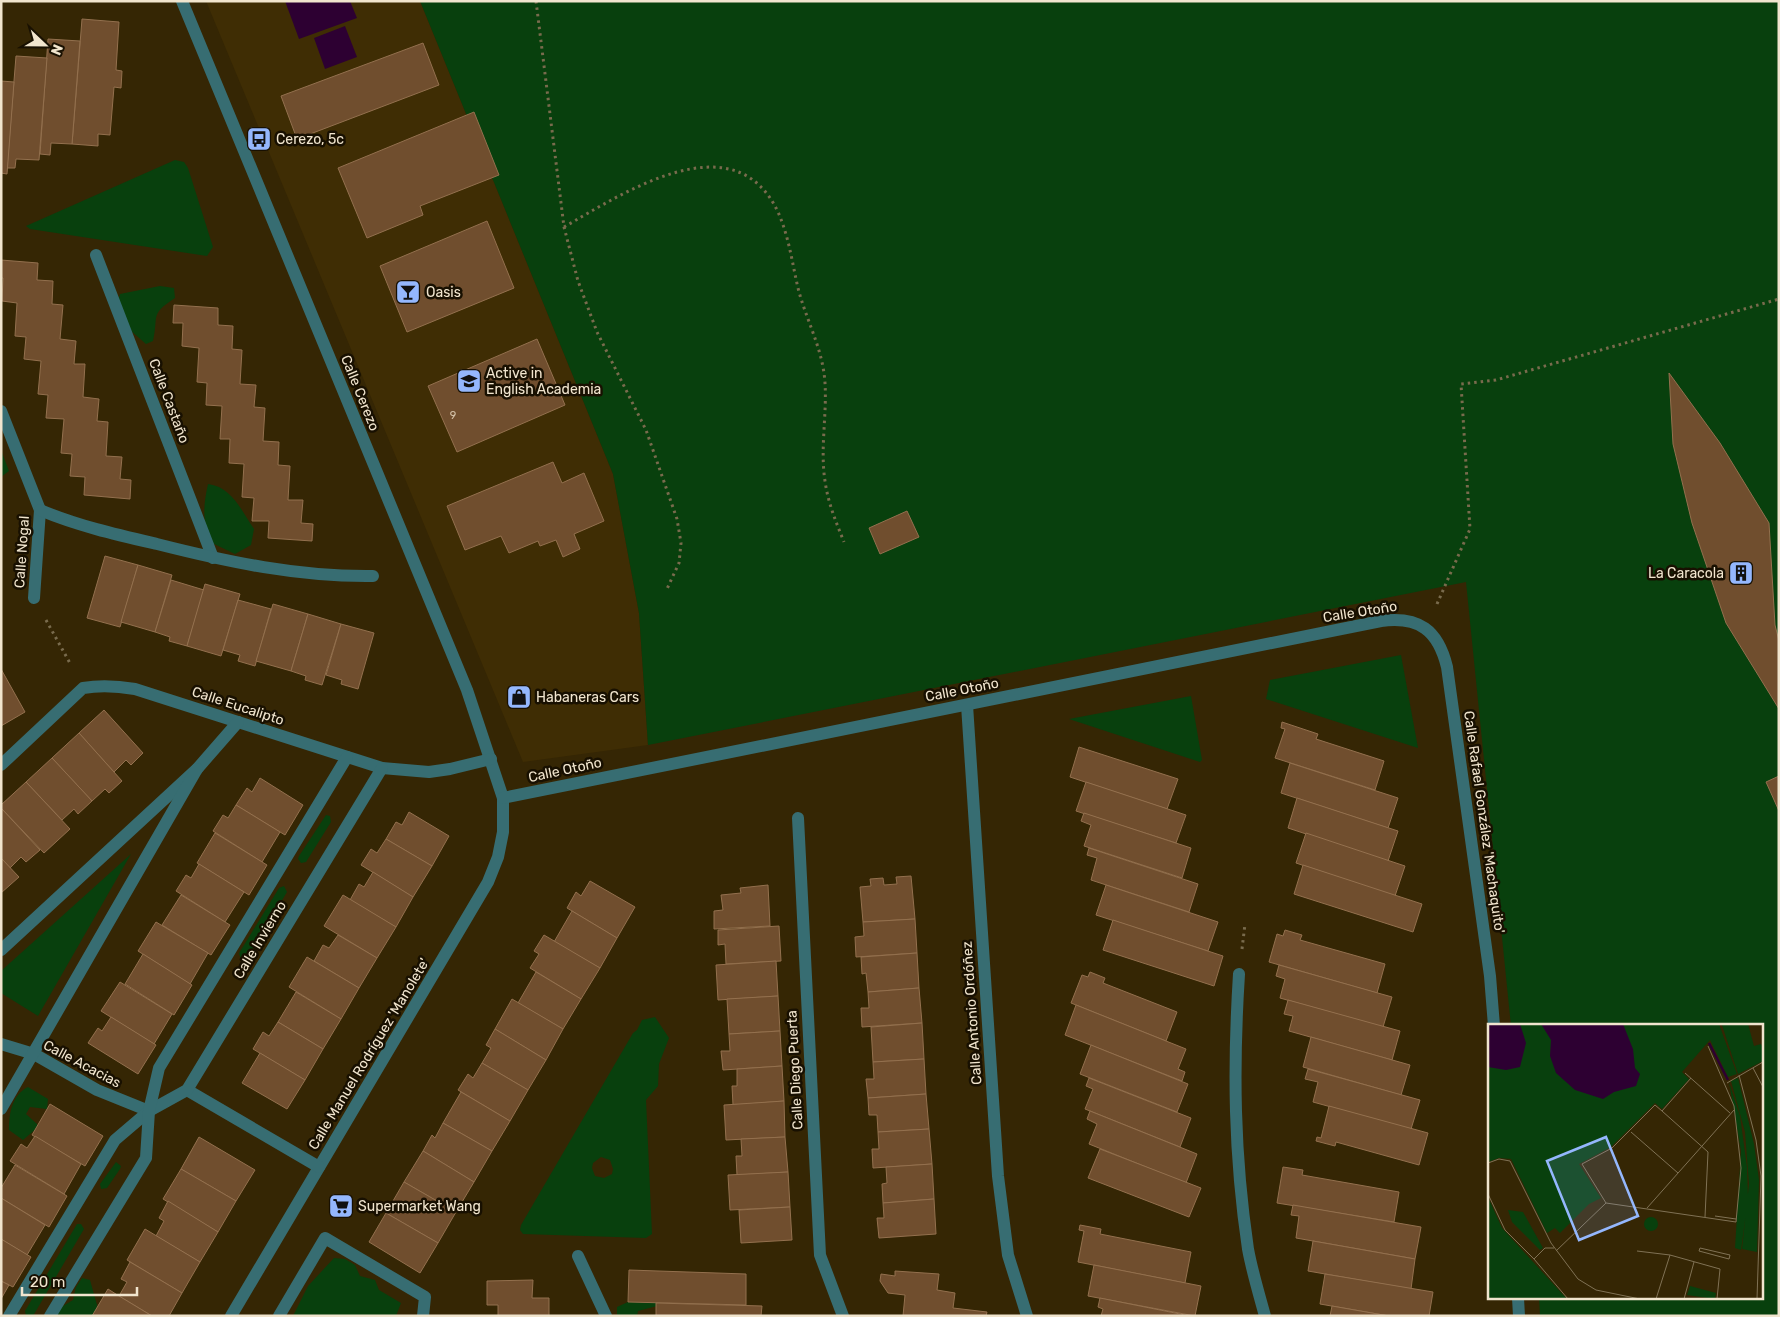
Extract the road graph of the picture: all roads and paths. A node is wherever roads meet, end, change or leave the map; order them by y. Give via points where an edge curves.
1 (182, 1) edge
2 (536, 1) edge
3 (564, 227) junction
4 (96, 255) dead end
5 (1779, 299) edge
6 (1, 411) edge
7 (40, 510) junction
8 (844, 542) dead end
9 (213, 558) junction
10 (373, 576) dead end
11 (666, 591) dead end
12 (34, 598) joint
13 (1426, 628) junction
14 (83, 688) junction
15 (967, 705) junction
16 (238, 722) junction
17 (347, 757) junction
18 (492, 759) junction
19 (1, 765) edge
20 (382, 768) junction
21 (197, 769) junction
22 (503, 798) junction
23 (798, 818) dead end
24 (1, 950) edge
25 (1240, 974) dead end
26 (1494, 1024) edge
27 (2, 1046) edge
28 (34, 1054) junction
29 (187, 1090) junction
30 (1, 1109) edge
31 (149, 1111) junction
32 (319, 1167) junction
33 (578, 1256) dead end
34 (1518, 1300) edge
35 (9, 1316) edge
36 (50, 1316) edge
37 (231, 1316) edge
38 (279, 1316) edge
39 (423, 1316) edge
40 (606, 1316) edge
41 (843, 1316) edge
42 (1028, 1316) edge
43 (1265, 1316) edge
44 (1519, 1316) edge

1 - 18 street, Calle Cerezo via 467,690
2 - 3 path
3 - 8 path via 625,192 670,173 711,166 737,171 757,182 777,210 790,243 798,288 819,346 825,380 825,480 830,509
3 - 11 path via 578,281 597,332 646,430 677,519 681,544 678,563
4 - 9 street, Calle Castaño
5 - 13 path via 1496,380 1461,384 1470,529
6 - 7 street, Calle Nogal
7 - 9 street via 104,531
7 - 12 street, Calle Nogal
9 - 10 street via 297,572
12 - 14 path, Calle Nogal
13 - 15 street, Calle Otoño via 1411,621 1381,621
13 - 26 street, Calle Rafael González 'Machaquito' via 1443,651 1447,667
14 - 16 street, Calle Eucalipto via 116,685 135,689
14 - 19 street
15 - 22 street, Calle Otoño
15 - 42 street, Calle Antonio Ordóñez via 998,1176 1008,1255
16 - 17 street, Calle Eucalipto
16 - 21 street
17 - 20 street, Calle Eucalipto
17 - 31 street, Calle Invierno via 159,1068
18 - 20 street, Calle Eucalipto via 429,772
18 - 22 street, Calle Cerezo
20 - 29 street, Calle Invierno
21 - 24 street
21 - 28 street
22 - 32 street, Calle Manuel Rodríguez 'Manolete' via 498,857 488,882
23 - 41 street, Calle Diego Puerta via 820,1255
25 - 43 street via 1235,1055 1236,1138 1248,1250
27 - 28 street, Calle Acacias
28 - 30 street
28 - 31 street, Calle Acacias via 97,1090
29 - 31 street, Calle Invierno
29 - 32 street
31 - 35 street, Calle Invierno via 115,1140
31 - 36 street, Calle Invierno via 146,1158
32 - 37 street, Calle Manuel Rodríguez 'Manolete'
33 - 40 street
34 - 44 street
38 - 39 street via 325,1238 425,1297

